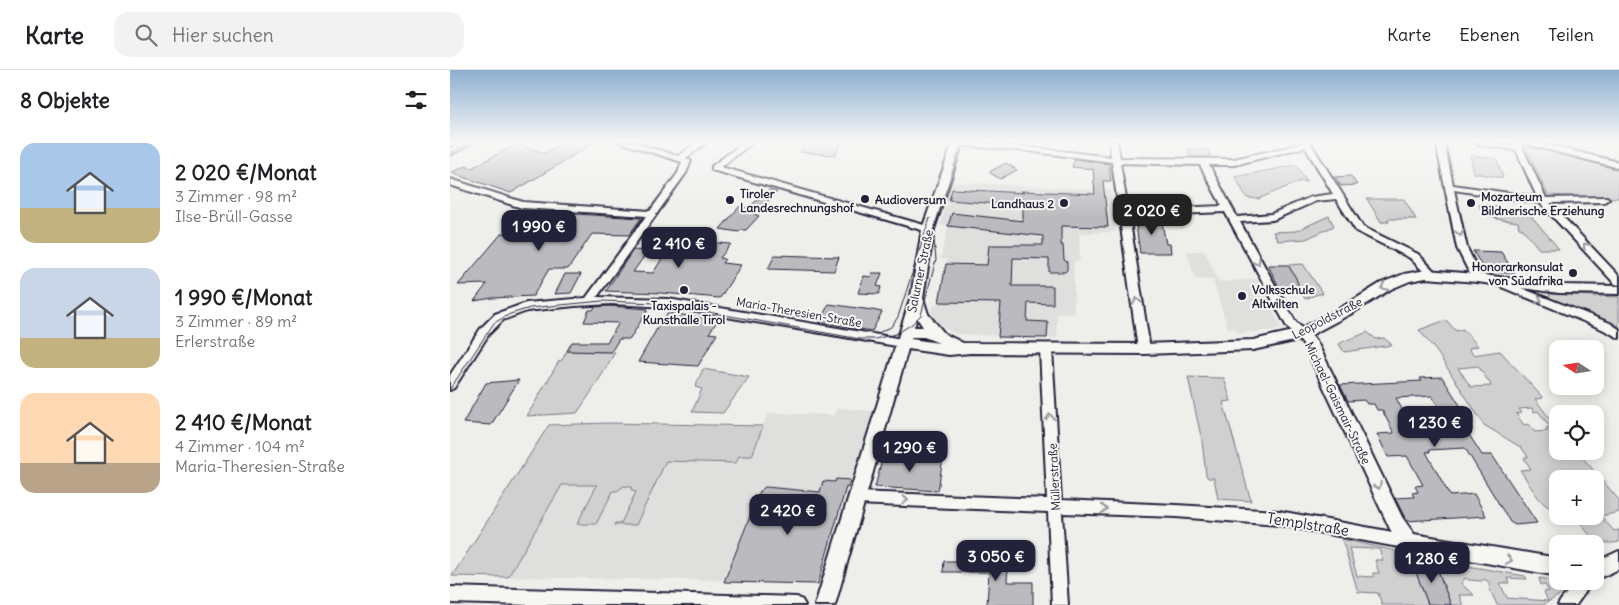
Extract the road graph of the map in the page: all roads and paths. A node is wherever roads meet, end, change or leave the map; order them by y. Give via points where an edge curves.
1 (683, 167) edge
2 (716, 167) edge
3 (950, 167) edge
4 (1117, 167) edge
5 (1205, 167) edge
6 (1322, 167) edge
7 (1446, 167) edge
8 (1529, 167) edge
9 (450, 182) edge
10 (1450, 187) junction
11 (1340, 196) junction
12 (1604, 199) dead end
13 (1543, 201) junction
14 (1228, 209) junction
15 (1124, 213) junction
16 (652, 214) junction
17 (1234, 220) junction
18 (928, 229) junction
19 (1431, 273) junction
20 (1477, 278) junction
21 (1495, 280) junction
22 (1619, 282) edge
23 (1619, 290) edge
24 (917, 296) junction
25 (589, 300) junction
26 (1302, 334) junction
27 (1619, 334) edge
28 (904, 338) junction
29 (942, 340) junction
30 (970, 348) junction
31 (1046, 349) junction
32 (1144, 349) junction
33 (450, 385) edge
34 (856, 498) junction
35 (1055, 507) junction
36 (1409, 542) junction
37 (1619, 560) edge
38 (1549, 565) edge
39 (1604, 567) edge
40 (1578, 590) edge
41 (450, 595) edge
42 (567, 602) edge
43 (797, 605) edge
44 (825, 605) edge
45 (1060, 605) edge
46 (1566, 605) edge

1 - 16 street via 682,173
2 - 18 street
3 - 18 street, Salurner Straße
4 - 15 street
5 - 14 street, Michael-Gaismair-Straße
6 - 11 street
7 - 10 street
8 - 13 street
9 - 16 street via 522,205
10 - 13 street
10 -> 20 street via 1462,248
11 - 17 street via 1314,199 1273,216
11 - 19 street via 1360,230 1414,256
12 - 13 street
22 -> 13 street
14 - 15 street
14 - 17 street, Michael-Gaismair-Straße
32 -> 15 street
16 - 25 street
17 -> 26 street, Michael-Gaismair-Straße via 1291,324
18 - 24 street, Salurner Straße
19 - 20 street, Leopoldstraße
19 -> 26 street, Leopoldstraße via 1408,277 1386,286
20 - 21 street, Leopoldstraße
21 - 23 street, Leopoldstraße via 1559,289
21 -> 27 street
24 - 28 street, Salurner Straße
24 - 29 street via 917,309
25 - 28 street, Maria-Theresien-Straße via 668,303
25 - 33 street, Maria-Theresien-Straße via 526,307 498,317
26 - 32 street, Leopoldstraße via 1253,345
26 -> 36 street, Michael-Gaismair-Straße via 1311,344 1396,522
28 - 29 street, Leopoldstraße via 925,332
28 - 30 street, Leopoldstraße via 949,350
28 - 34 street, Salurner Straße
29 - 30 street, Leopoldstraße
30 - 31 street, Leopoldstraße
31 - 32 street, Leopoldstraße
35 -> 31 street, Müllerstraße
34 -> 35 street, Templstraße
34 - 44 street, Salurner Straße
35 -> 36 street, Templstraße via 1279,518
35 - 45 street, Müllerstraße
36 -> 38 street, Templstraße
37 - 39 street
40 - 46 street
41 - 42 street
42 - 43 street via 671,600

